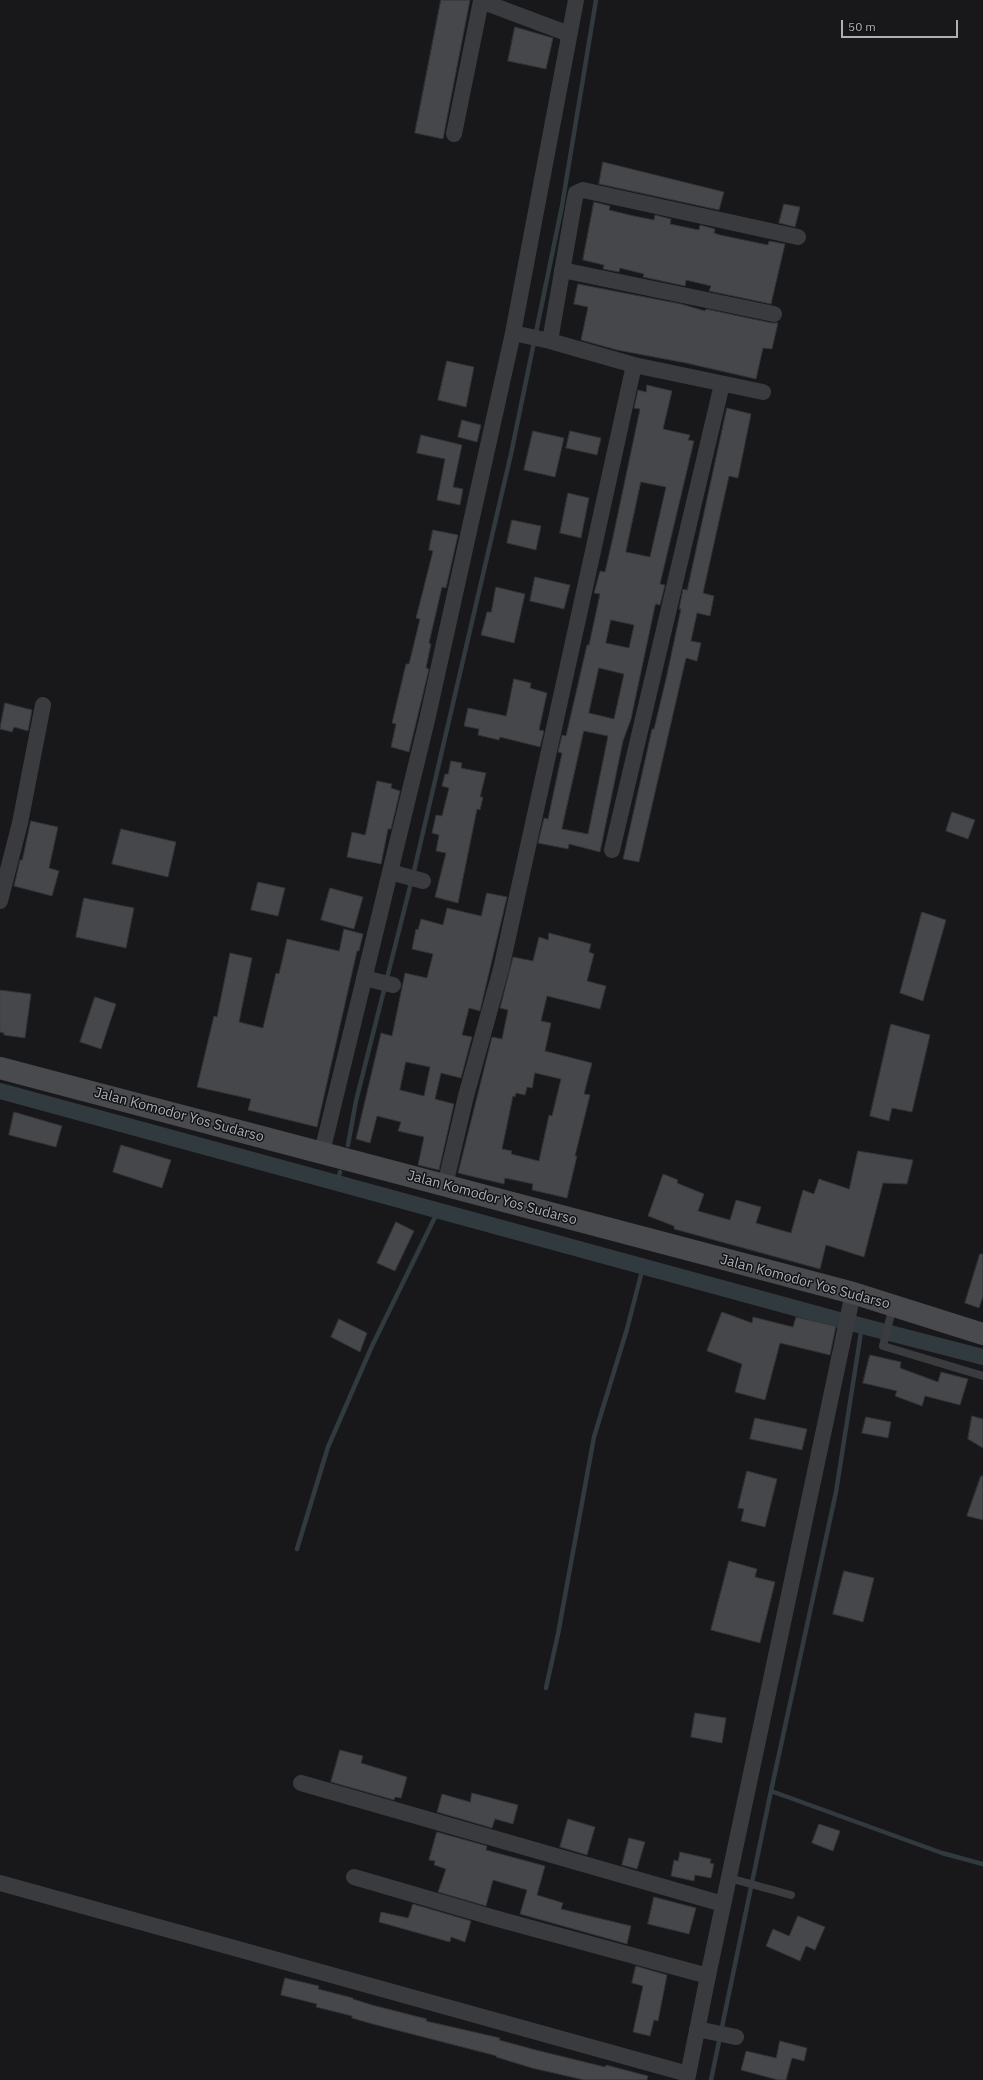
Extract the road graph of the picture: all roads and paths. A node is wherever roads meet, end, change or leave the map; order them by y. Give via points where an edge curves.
1 (576, 0) edge
2 (569, 34) junction
3 (454, 134) dead end
4 (798, 237) dead end
5 (562, 270) junction
6 (774, 314) dead end
7 (518, 334) junction
8 (544, 339) junction
9 (634, 365) junction
10 (722, 384) junction
11 (762, 392) dead end
12 (43, 706) dead end
13 (612, 850) dead end
14 (396, 874) junction
15 (423, 881) dead end
16 (0, 901) edge
17 (370, 979) junction
18 (393, 985) dead end
19 (0, 1068) edge
20 (322, 1152) junction
21 (445, 1185) junction
22 (852, 1299) junction
23 (891, 1312) junction
24 (983, 1334) edge
25 (983, 1376) edge
26 (301, 1783) dead end
27 (354, 1877) dead end
28 (735, 1880) junction
29 (0, 1883) edge
30 (791, 1895) dead end
31 (723, 1904) junction
32 (708, 1976) junction
33 (704, 2030) junction
34 (733, 2037) dead end
35 (688, 2077) edge

1 - 2 street
2 - 3 street via 481,1
2 - 7 street
4 - 5 street via 583,190 576,194
5 - 6 street
5 - 8 street
7 - 8 street
7 - 14 street via 427,720
8 - 9 street
9 - 10 street
9 - 21 street via 501,969 466,1096
10 - 11 street
10 - 13 street
12 - 16 street via 20,823
14 - 15 street
14 - 17 street
17 - 18 street
17 - 20 street
19 - 20 street, Jalan Komodor Yos Sudarso
20 - 21 street, Jalan Komodor Yos Sudarso
21 - 22 street, Jalan Komodor Yos Sudarso
22 - 23 street, Jalan Komodor Yos Sudarso
22 - 28 street
23 - 24 street, Jalan Komodor Yos Sudarso
23 - 25 lane via 884,1346
26 - 31 street
27 - 32 street via 498,1920
28 - 30 lane
28 - 31 street
29 - 35 street
31 - 32 street
32 - 33 street
33 - 34 street
33 - 35 street

